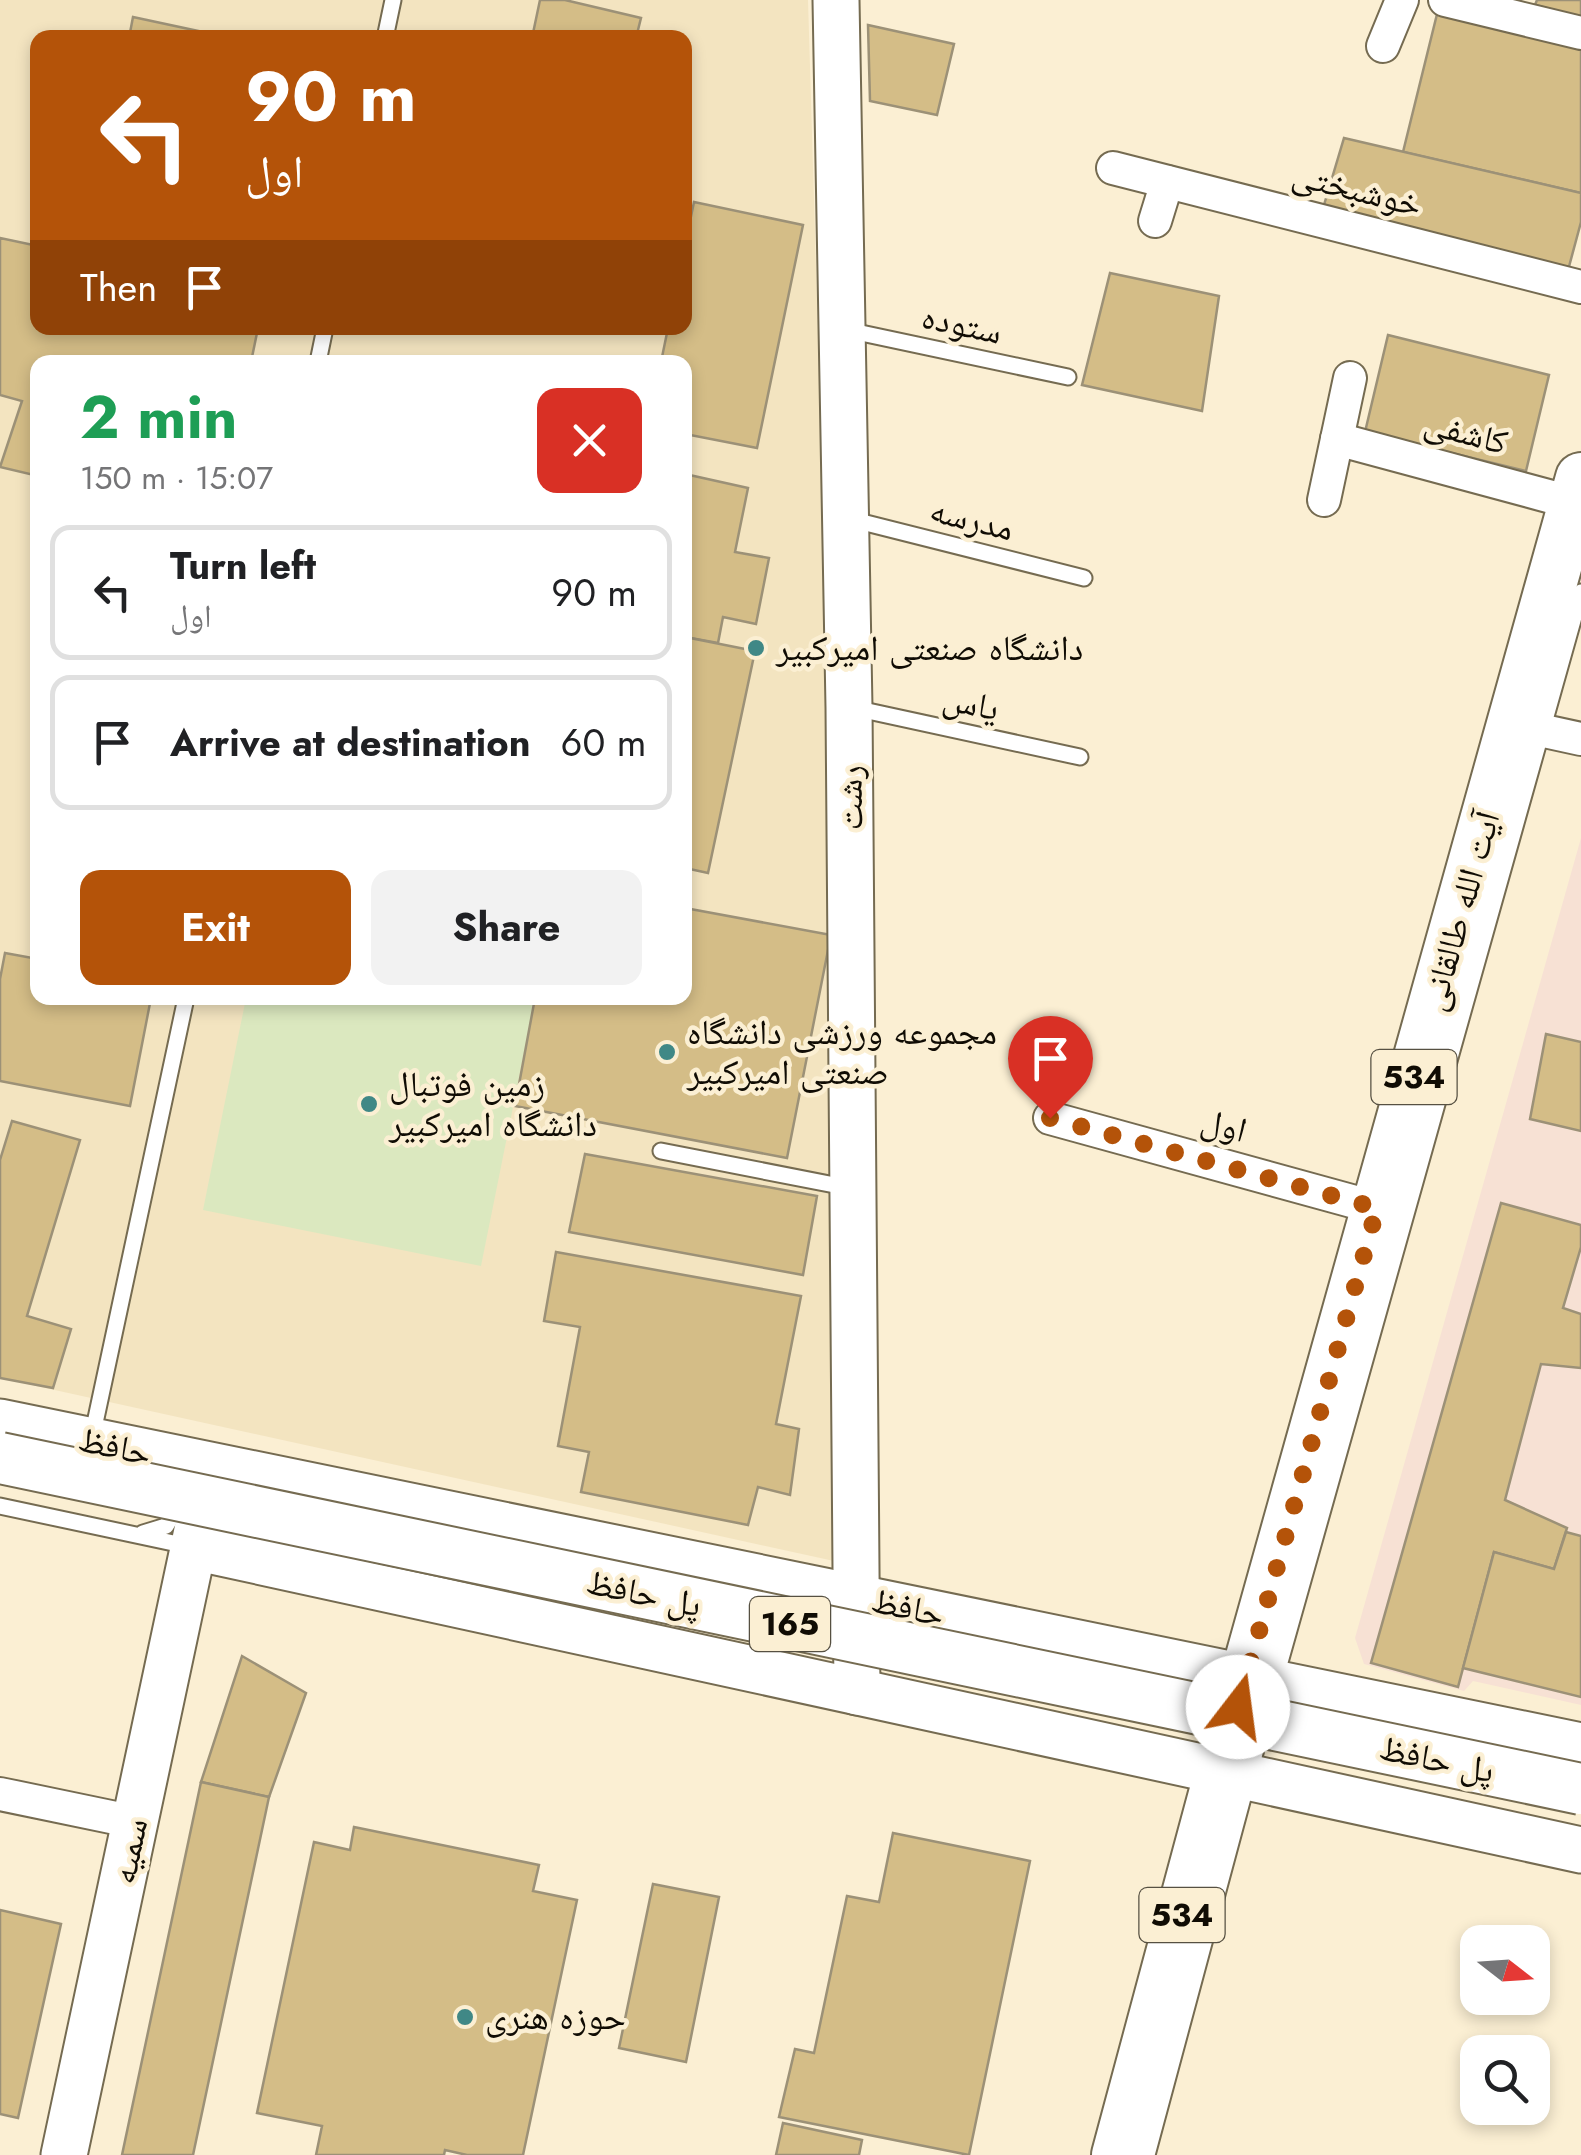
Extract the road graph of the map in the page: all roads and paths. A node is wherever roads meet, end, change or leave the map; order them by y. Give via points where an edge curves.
1 (393, 0) edge
2 (836, 0) edge
3 (1402, 0) edge
4 (1445, 0) edge
5 (387, 30) edge
6 (1581, 33) edge
7 (1383, 46) dead end
8 (1113, 168) dead end
9 (1166, 182) junction
10 (1155, 221) dead end
11 (1581, 286) edge
12 (843, 329) junction
13 (1068, 377) dead end
14 (1350, 378) dead end
15 (1337, 439) junction
16 (1578, 490) edge
17 (1324, 500) dead end
18 (846, 518) junction
19 (1084, 578) dead end
20 (1581, 592) edge
21 (849, 707) junction
22 (1527, 727) junction
23 (1581, 739) edge
24 (1080, 757) dead end
25 (185, 1005) edge
26 (1050, 1118) dead end
27 (661, 1150) dead end
28 (854, 1188) junction
29 (1377, 1208) junction
30 (0, 1422) edge
31 (90, 1441) junction
32 (151, 1453) junction
33 (0, 1458) edge
34 (210, 1465) junction
35 (0, 1506) edge
36 (134, 1534) junction
37 (194, 1547) junction
38 (856, 1596) junction
39 (1260, 1679) junction
40 (857, 1692) junction
41 (1577, 1759) edge
42 (1235, 1774) junction
43 (0, 1794) edge
44 (136, 1822) junction
45 (1563, 1846) edge
46 (64, 2155) edge
47 (1118, 2155) edge
48 (1147, 2155) edge

1 - 5 lane
2 - 12 main road, رشت
3 - 7 street
4 - 6 street
8 - 9 street, خوشبختی
9 - 10 street
9 - 11 street, خوشبختی
12 - 13 lane, ستوده
12 - 18 main road, رشت
14 - 15 street
15 - 16 street, کاشفی
15 - 17 street
16 - 22 main road, آیت الله طالقانی / 534
18 - 19 lane, مدرسه
18 - 21 main road, رشت
20 - 22 lane
21 - 24 lane, یاس
21 - 28 main road, رشت
22 - 23 street
22 - 29 main road, آیت الله طالقانی / 534
22 - 39 lane
25 - 31 lane
26 - 29 street, اول
27 - 28 lane
28 - 38 main road, رشت
29 - 39 main road, آیت الله طالقانی / 534
30 - 31 main road, حافظ / 165
31 - 32 main road, حافظ / 165
32 - 34 main road, حافظ / 165
32 - 36 lane via 178,1478 180,1504 166,1526
33 - 41 main road, پل حافظ / 165, bridge
34 - 37 main road, سمیه
34 - 38 main road, حافظ / 165
35 - 36 lane
36 - 37 lane
37 - 40 main road
37 - 44 main road, سمیه
38 - 39 main road, حافظ / 165
38 - 40 main road, رشت
39 - 41 main road, حافظ / 165
39 - 42 main road, آیت الله طالقانی / 534
40 - 42 main road
41 - 45 main road via 1532,1741 1516,1747 1496,1776 1499,1810 1509,1824
42 - 45 main road
42 - 47 main road, آیت الله طالقانی / 534
42 - 48 lane
43 - 44 street
44 - 46 main road, سمیه

